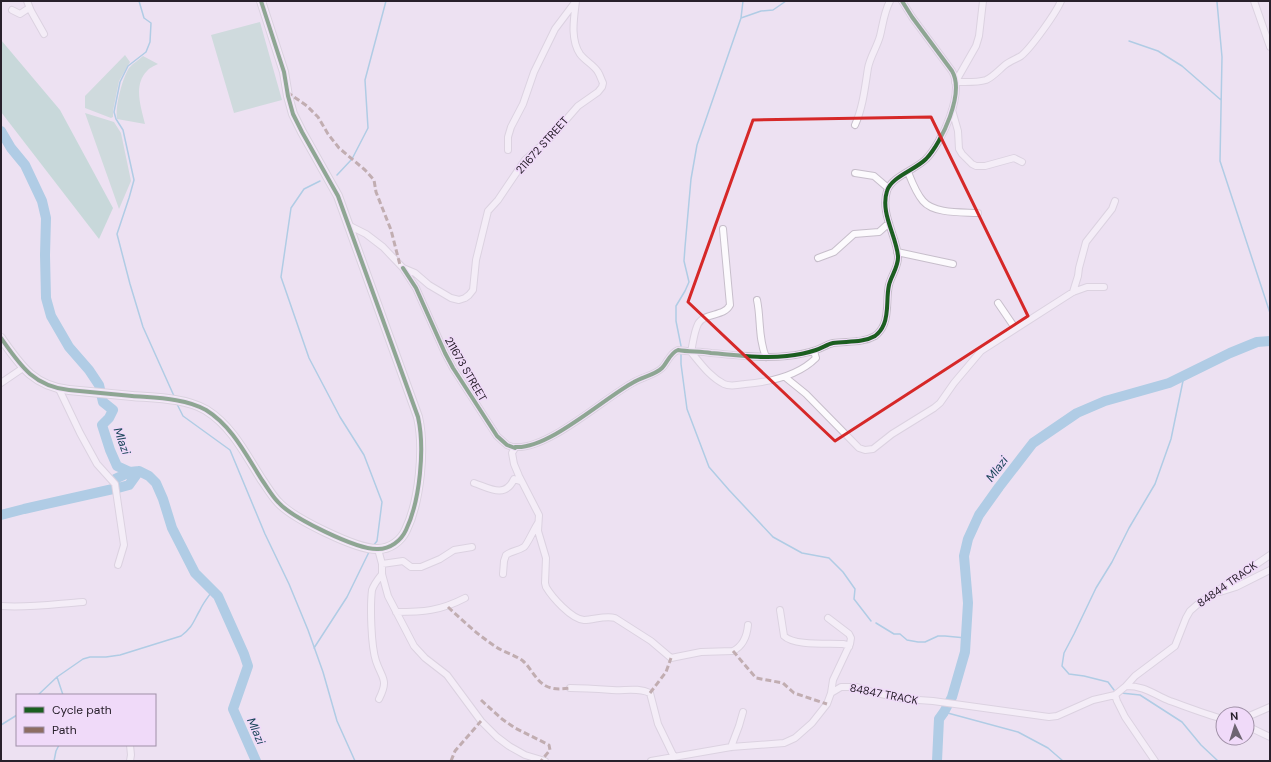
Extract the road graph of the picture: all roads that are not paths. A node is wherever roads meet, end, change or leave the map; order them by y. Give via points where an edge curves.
1 (27, 1) edge
2 (261, 1) edge
3 (576, 1) edge
4 (890, 1) edge
5 (902, 1) edge
6 (983, 1) edge
7 (1061, 1) edge
8 (1254, 1) edge
9 (29, 8) junction
10 (12, 10) dead end
11 (44, 34) dead end
12 (1270, 47) edge
13 (955, 82) junction
14 (952, 110) junction
15 (855, 125) dead end
16 (508, 150) dead end
17 (1022, 162) dead end
18 (855, 172) dead end
19 (908, 172) junction
20 (888, 188) junction
21 (1115, 201) dead end
22 (978, 212) dead end
23 (889, 223) junction
24 (350, 226) junction
25 (723, 229) dead end
26 (897, 252) junction
27 (818, 258) dead end
28 (952, 264) dead end
29 (402, 266) junction
30 (1104, 287) dead end
31 (1073, 292) junction
32 (757, 300) dead end
33 (998, 303) dead end
34 (1015, 328) junction
35 (1, 338) edge
36 (814, 350) junction
37 (691, 352) junction
38 (766, 356) junction
39 (23, 368) junction
40 (785, 377) junction
41 (1, 383) edge
42 (59, 389) junction
43 (515, 448) junction
44 (520, 481) junction
45 (474, 483) dead end
46 (538, 523) junction
47 (472, 547) dead end
48 (378, 550) junction
49 (1270, 555) edge
50 (382, 564) junction
51 (118, 565) dead end
52 (1270, 570) edge
53 (382, 574) junction
54 (503, 574) dead end
55 (1212, 595) junction
56 (465, 598) dead end
57 (83, 602) dead end
58 (1, 606) edge
59 (780, 610) dead end
60 (396, 612) junction
61 (828, 618) dead end
62 (748, 625) dead end
63 (848, 647) junction
64 (1126, 686) junction
65 (570, 688) dead end
66 (831, 693) junction
67 (1115, 695) junction
68 (379, 698) dead end
69 (1270, 707) edge
70 (743, 712) dead end
71 (1255, 714) edge
72 (1215, 715) edge
73 (1255, 730) edge
74 (1270, 738) edge
75 (130, 746) edge
76 (731, 747) junction
77 (674, 757) junction
78 (130, 761) edge
79 (545, 761) edge
80 (651, 761) edge
81 (1155, 761) edge

1 - 9 street
2 - 24 street via 284,72 294,114 338,196
3 - 16 street via 555,29 534,72 523,104 511,127
3 - 29 street, 211672 STREET via 574,44 598,72 602,87 578,106 550,138 526,160 488,211 476,260 473,290 459,300 451,298
4 - 15 street via 868,68 867,82
5 - 13 street via 956,77
6 - 13 street via 976,46
7 - 13 street via 1020,57 986,80
8 - 12 street
9 - 10 street via 20,14
9 - 11 street
13 - 14 street
14 - 17 street via 958,131 959,149 972,164 985,166 1014,158
14 - 19 street via 932,152
18 - 20 street via 874,176
19 - 20 street
19 - 22 street via 926,204 951,212
20 - 23 street via 885,201
21 - 31 street via 1112,209 1086,242
23 - 26 street
23 - 27 street via 879,232 854,234 834,252
24 - 29 street via 383,247
24 - 48 street via 421,431 420,469 411,518 402,537 386,548
25 - 37 street via 730,305 726,310 701,321
26 - 28 street
26 - 36 street via 898,262 889,286 884,325 879,332 869,339 833,343
29 - 43 street, 211673 STREET via 419,294 453,368 491,428 507,445
30 - 31 street via 1088,287
31 - 34 street
32 - 38 street via 763,350
33 - 34 street
34 - 40 street via 981,350 938,406 869,450 859,448 806,394
35 - 39 street
36 - 38 street via 787,356
36 - 40 street via 817,356 815,360
37 - 38 street
37 - 40 street via 711,375 728,385
37 - 43 street via 675,351 662,368 631,383 563,429 530,446
39 - 41 street
39 - 42 street via 33,378
42 - 48 street via 158,398 193,404 207,411 226,426 278,502 289,512 352,544
42 - 51 street via 98,464 115,484 124,545
43 - 44 street via 512,453
44 - 45 street via 514,479 507,489 502,491
44 - 46 street via 539,515
46 - 54 street via 523,548 506,555
46 - 62 street via 546,558 545,583 548,591 578,618 583,620 609,617 618,620 672,658 701,652 738,649 748,632
47 - 50 street via 454,550 421,567 411,567 402,561
48 - 50 street
49 - 55 street, 84844 TRACK
50 - 53 street
52 - 55 street via 1236,587
53 - 60 street
53 - 68 street via 372,590 373,644 384,681
55 - 64 street, 84844 TRACK via 1190,611 1175,646 1135,676
56 - 60 street via 448,607 428,611
57 - 58 street via 30,607
59 - 63 street via 784,636 787,638 800,642
60 - 79 street via 414,646 452,681 488,728 509,746 525,755
61 - 63 street via 851,636
63 - 66 street via 833,680
64 - 67 street, 84844 TRACK
64 - 72 street via 1140,686 1170,701
65 - 77 street via 639,689 650,693 658,724
66 - 67 street, 84847 TRACK via 841,686 847,686 904,699 1048,717 1093,700
66 - 76 street via 824,708 812,723 795,738 784,743
67 - 81 street via 1125,717
69 - 71 street
70 - 76 street
73 - 74 street
75 - 78 street
76 - 77 street
77 - 80 street

